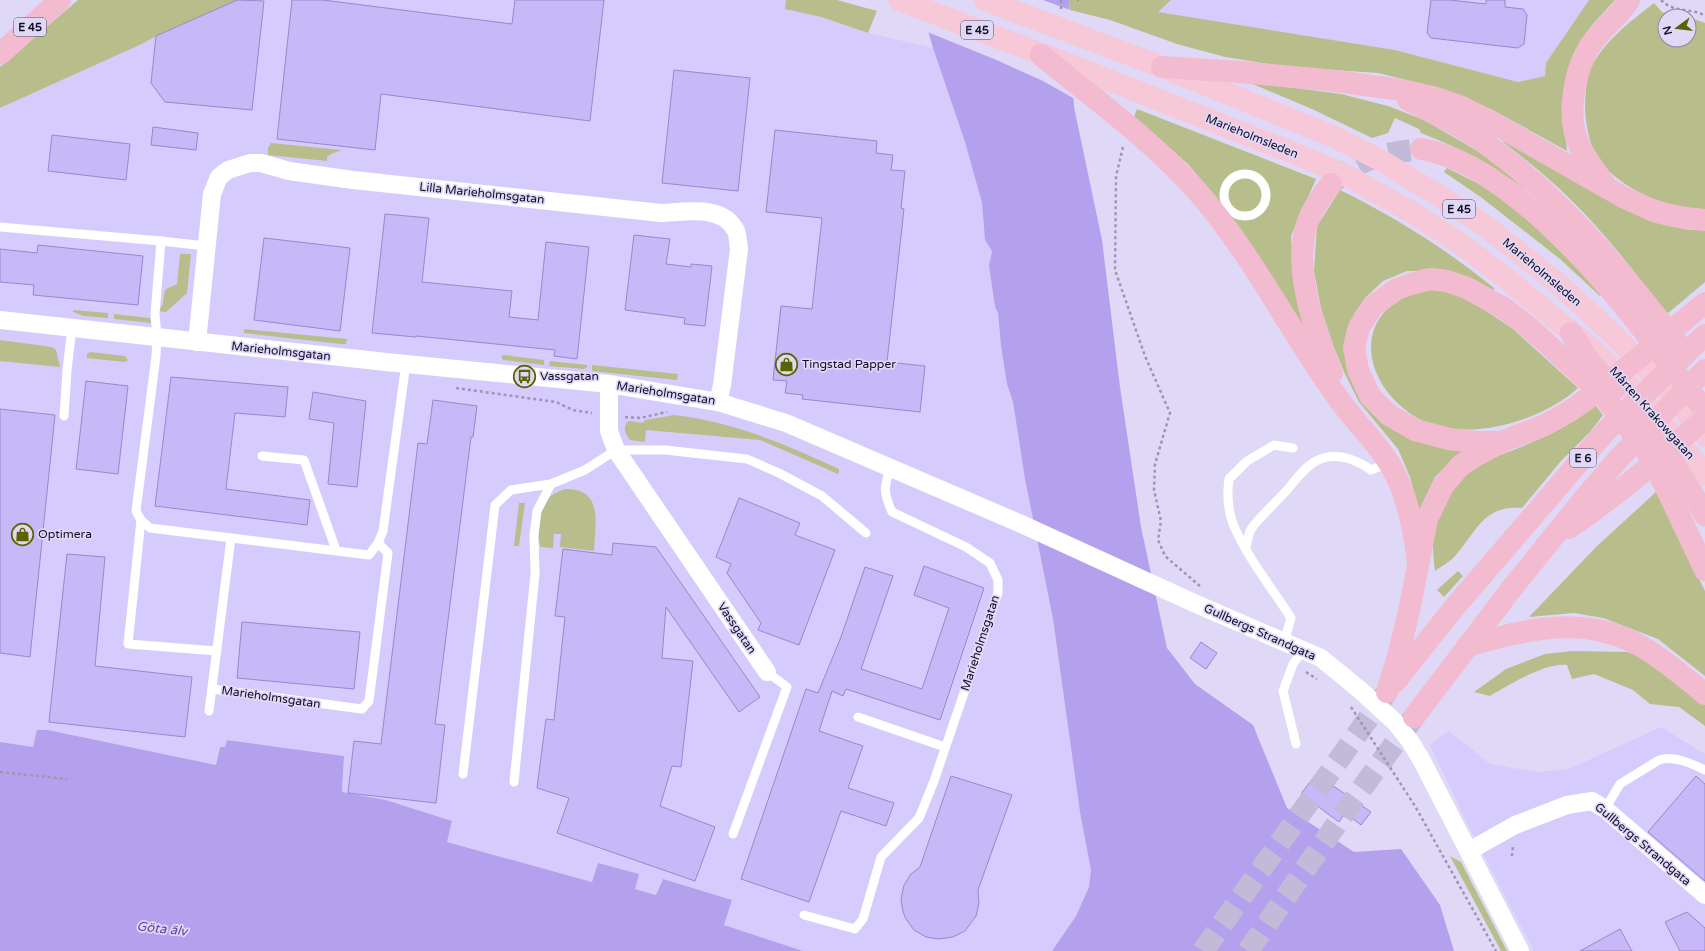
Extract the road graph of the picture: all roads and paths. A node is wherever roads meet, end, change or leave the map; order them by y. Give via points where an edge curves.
1 (39, 0) edge
2 (60, 0) edge
3 (984, 0) edge
4 (1061, 0) edge
5 (1661, 0) edge
6 (906, 2) edge
7 (1631, 3) edge
8 (1705, 16) edge
9 (1066, 24) junction
10 (0, 35) edge
11 (0, 54) edge
12 (1162, 67) junction
13 (1073, 74) junction
14 (1380, 87) junction
15 (1124, 142) dead end
16 (1421, 149) tunnel mouth
17 (1330, 184) tunnel mouth
18 (1606, 188) junction
19 (1225, 214) junction
20 (1705, 220) edge
21 (0, 227) edge
22 (161, 241) junction
23 (206, 246) junction
24 (1705, 303) edge
25 (1640, 311) junction
26 (0, 320) edge
27 (72, 328) junction
28 (1705, 335) edge
29 (1615, 336) joint
30 (157, 337) junction
31 (196, 342) junction
32 (406, 363) junction
33 (1589, 363) junction
34 (1705, 370) edge
35 (1705, 378) edge
36 (609, 384) junction
37 (448, 387) dead end
38 (718, 402) junction
39 (674, 411) dead end
40 (1705, 411) edge
41 (1350, 414) junction
42 (608, 415) junction
43 (64, 416) dead end
44 (1705, 418) edge
45 (1705, 436) edge
46 (1501, 442) junction
47 (1293, 448) dead end
48 (616, 450) junction
49 (262, 456) dead end
50 (1389, 463) junction
51 (890, 468) junction
52 (1690, 479) edge
53 (551, 484) junction
54 (1705, 515) edge
55 (141, 520) junction
56 (1019, 523) joint
57 (866, 533) dead end
58 (230, 538) junction
59 (1553, 538) junction
60 (378, 543) junction
61 (1246, 546) junction
62 (336, 550) junction
63 (1418, 562) junction
64 (1705, 570) edge
65 (1198, 605) junction
66 (1284, 642) junction
67 (1467, 646) junction
68 (217, 651) junction
69 (1298, 657) junction
70 (767, 672) joint
71 (1320, 682) dead end
72 (212, 689) junction
73 (1705, 694) edge
74 (1348, 703) dead end
75 (209, 711) dead end
76 (858, 717) dead end
77 (1414, 717) tunnel mouth
78 (1296, 744) dead end
79 (945, 747) junction
80 (1705, 770) edge
81 (0, 772) edge
82 (463, 774) dead end
83 (67, 779) dead end
84 (514, 782) dead end
85 (1605, 809) junction
86 (734, 834) dead end
87 (1469, 851) junction
88 (1705, 896) edge
89 (804, 915) dead end
90 (1496, 951) edge
91 (1520, 951) edge

1 - 10 highway
2 - 11 highway, E 45
3 - 9 highway, Marieholmsleden / E 45
4 - 9 path
5 - 8 path via 1673,9
6 - 13 highway, E 45 via 1042,55
7 - 18 highway via 1594,40 1576,75 1573,90 1572,106 1580,146
9 - 12 highway, Marieholmsleden / E 45
12 - 14 highway via 1240,72
12 - 29 highway, Marieholmsleden / E 45 via 1337,138 1380,160 1488,227 1556,282
13 - 19 highway via 1167,159 1197,191
13 - 33 highway, Marieholmsleden / E 45 via 1284,149 1351,178 1413,213 1507,278 1571,333
14 - 18 highway via 1432,97 1462,107
14 - 25 highway via 1456,125 1520,170 1558,204
15 - 65 path via 1116,176 1115,270 1145,356 1170,413 1154,464 1154,490 1161,521 1158,540 1165,556 1200,586 1201,596
16 - 25 highway via 1472,166 1499,184 1533,210
17 - 41 highway via 1313,210 1302,251 1308,303
18 - 20 highway via 1656,212
19 - 19 lane via 1252,215 1263,206 1266,192 1265,185 1260,179 1247,173 1233,178 1228,183 1224,197
19 - 41 highway via 1242,250
21 - 22 lane
22 - 23 lane
22 - 30 lane via 155,314
23 - 31 street, Lilla Marieholmsgatan
23 - 38 street, Lilla Marieholmsgatan via 212,194 220,177 228,170 250,163 361,181 661,213 698,211 719,214 736,231 739,249
24 - 46 highway via 1597,392 1570,411 1545,425
25 - 35 highway
25 - 40 highway
26 - 27 street, Marieholmsgatan
27 - 30 street, Marieholmsgatan
27 - 43 lane
28 - 63 highway, E 6 via 1605,432 1453,609 1387,692 1406,626
29 - 45 highway, Mårten Krakowgatan / E 45
30 - 31 street, Marieholmsgatan
30 - 55 lane via 136,511
31 - 32 street, Marieholmsgatan
32 - 36 street, Marieholmsgatan
32 - 60 lane via 383,531
33 - 46 highway via 1531,329 1505,309 1467,288 1447,281 1430,279 1411,284 1397,289 1373,306 1359,327 1354,347 1358,370 1370,396 1389,415 1415,430 1449,439
33 - 52 highway via 1654,433
34 - 59 highway, E 6 via 1620,457
36 - 38 street, Marieholmsgatan
36 - 42 street, Vassgatan
37 - 42 path via 556,402 573,410
38 - 51 street, Marieholmsgatan via 786,423
39 - 42 path via 640,418
41 - 50 highway
42 - 48 street, Vassgatan via 609,431
44 - 59 highway via 1595,511
46 - 63 highway via 1460,466 1443,486 1427,519
47 - 61 lane via 1274,445 1247,461 1229,479 1227,495 1233,523
48 - 53 lane via 585,470
48 - 57 lane via 665,450 747,459 822,496
48 - 70 street, Vassgatan
49 - 62 lane via 304,460
50 - 61 lane via 1371,470 1361,462 1347,458 1330,457 1316,460 1254,525
50 - 63 highway via 1403,494
51 - 56 street, Marieholmsgatan
51 - 79 lane, Marieholmsgatan via 885,485 885,497 892,512 966,547 990,563 998,580 998,593
52 - 54 highway
52 - 64 highway
53 - 82 lane via 511,490 495,505
53 - 84 lane via 537,510 534,535 535,574
55 - 58 lane via 150,528
55 - 68 lane via 128,644
56 - 65 street, Gullbergs Strandgata
58 - 62 lane
58 - 68 lane, Marieholmsgatan
59 - 67 highway, E 6
60 - 62 lane via 368,555
60 - 72 lane, Marieholmsgatan via 388,553 369,701 362,709
61 - 66 lane via 1291,618
65 - 66 street, Gullbergs Strandgata
66 - 69 street, Gullbergs Strandgata
67 - 73 highway via 1530,630 1573,626 1597,630 1625,639 1648,651
67 - 77 highway, E 6
68 - 72 lane, Marieholmsgatan
69 - 71 path, Gullbergs Strandgata
69 - 78 lane via 1283,691
69 - 87 street, Gullbergs Strandgata via 1321,658 1395,722 1422,761
70 - 86 lane, Vassgatan via 787,687
72 - 75 lane
74 - 90 path via 1415,806
76 - 79 lane
79 - 89 lane, Marieholmsgatan via 919,818 881,857 863,919 855,929
80 - 85 lane via 1674,759 1659,760 1620,784
81 - 83 path
85 - 87 street, Gullbergs Strandgata via 1592,801 1567,805 1516,826
85 - 88 street, Gullbergs Strandgata
87 - 91 street, Gullbergs Strandgata

